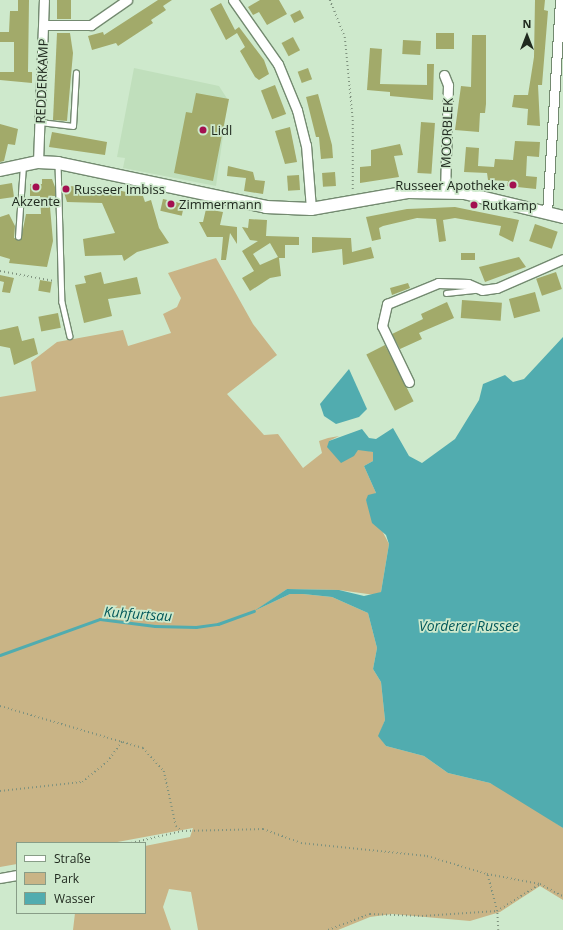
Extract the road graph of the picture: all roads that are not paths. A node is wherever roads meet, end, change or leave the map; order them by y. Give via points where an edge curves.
1 (44, 0) edge
2 (127, 0) edge
3 (233, 0) edge
4 (560, 0) edge
5 (44, 25) junction
6 (76, 73) dead end
7 (444, 75) dead end
8 (40, 122) junction
9 (38, 162) junction
10 (58, 163) junction
11 (23, 164) junction
12 (0, 170) edge
13 (445, 191) junction
14 (311, 209) junction
15 (547, 213) junction
16 (563, 217) edge
17 (18, 237) dead end
18 (563, 259) edge
19 (482, 290) junction
20 (446, 293) dead end
21 (70, 336) dead end
22 (409, 382) dead end
23 (16, 875) edge
24 (0, 878) edge

1 - 5 street, REDDERKAMP
2 - 5 street via 92,25
3 - 14 street via 278,64 297,110 306,145
4 - 15 street via 556,119
5 - 8 street, REDDERKAMP
6 - 8 lane via 73,126
7 - 13 street, MOORBLEK via 448,85
8 - 9 street, REDDERKAMP
9 - 10 street
9 - 11 street
10 - 14 street via 266,207
10 - 21 lane via 62,302
11 - 12 street
11 - 17 lane
13 - 14 street via 408,192
13 - 15 street via 481,195
15 - 16 street
18 - 19 street via 497,288
19 - 20 lane
19 - 22 street via 468,284 438,283 387,304 382,326
23 - 24 street

